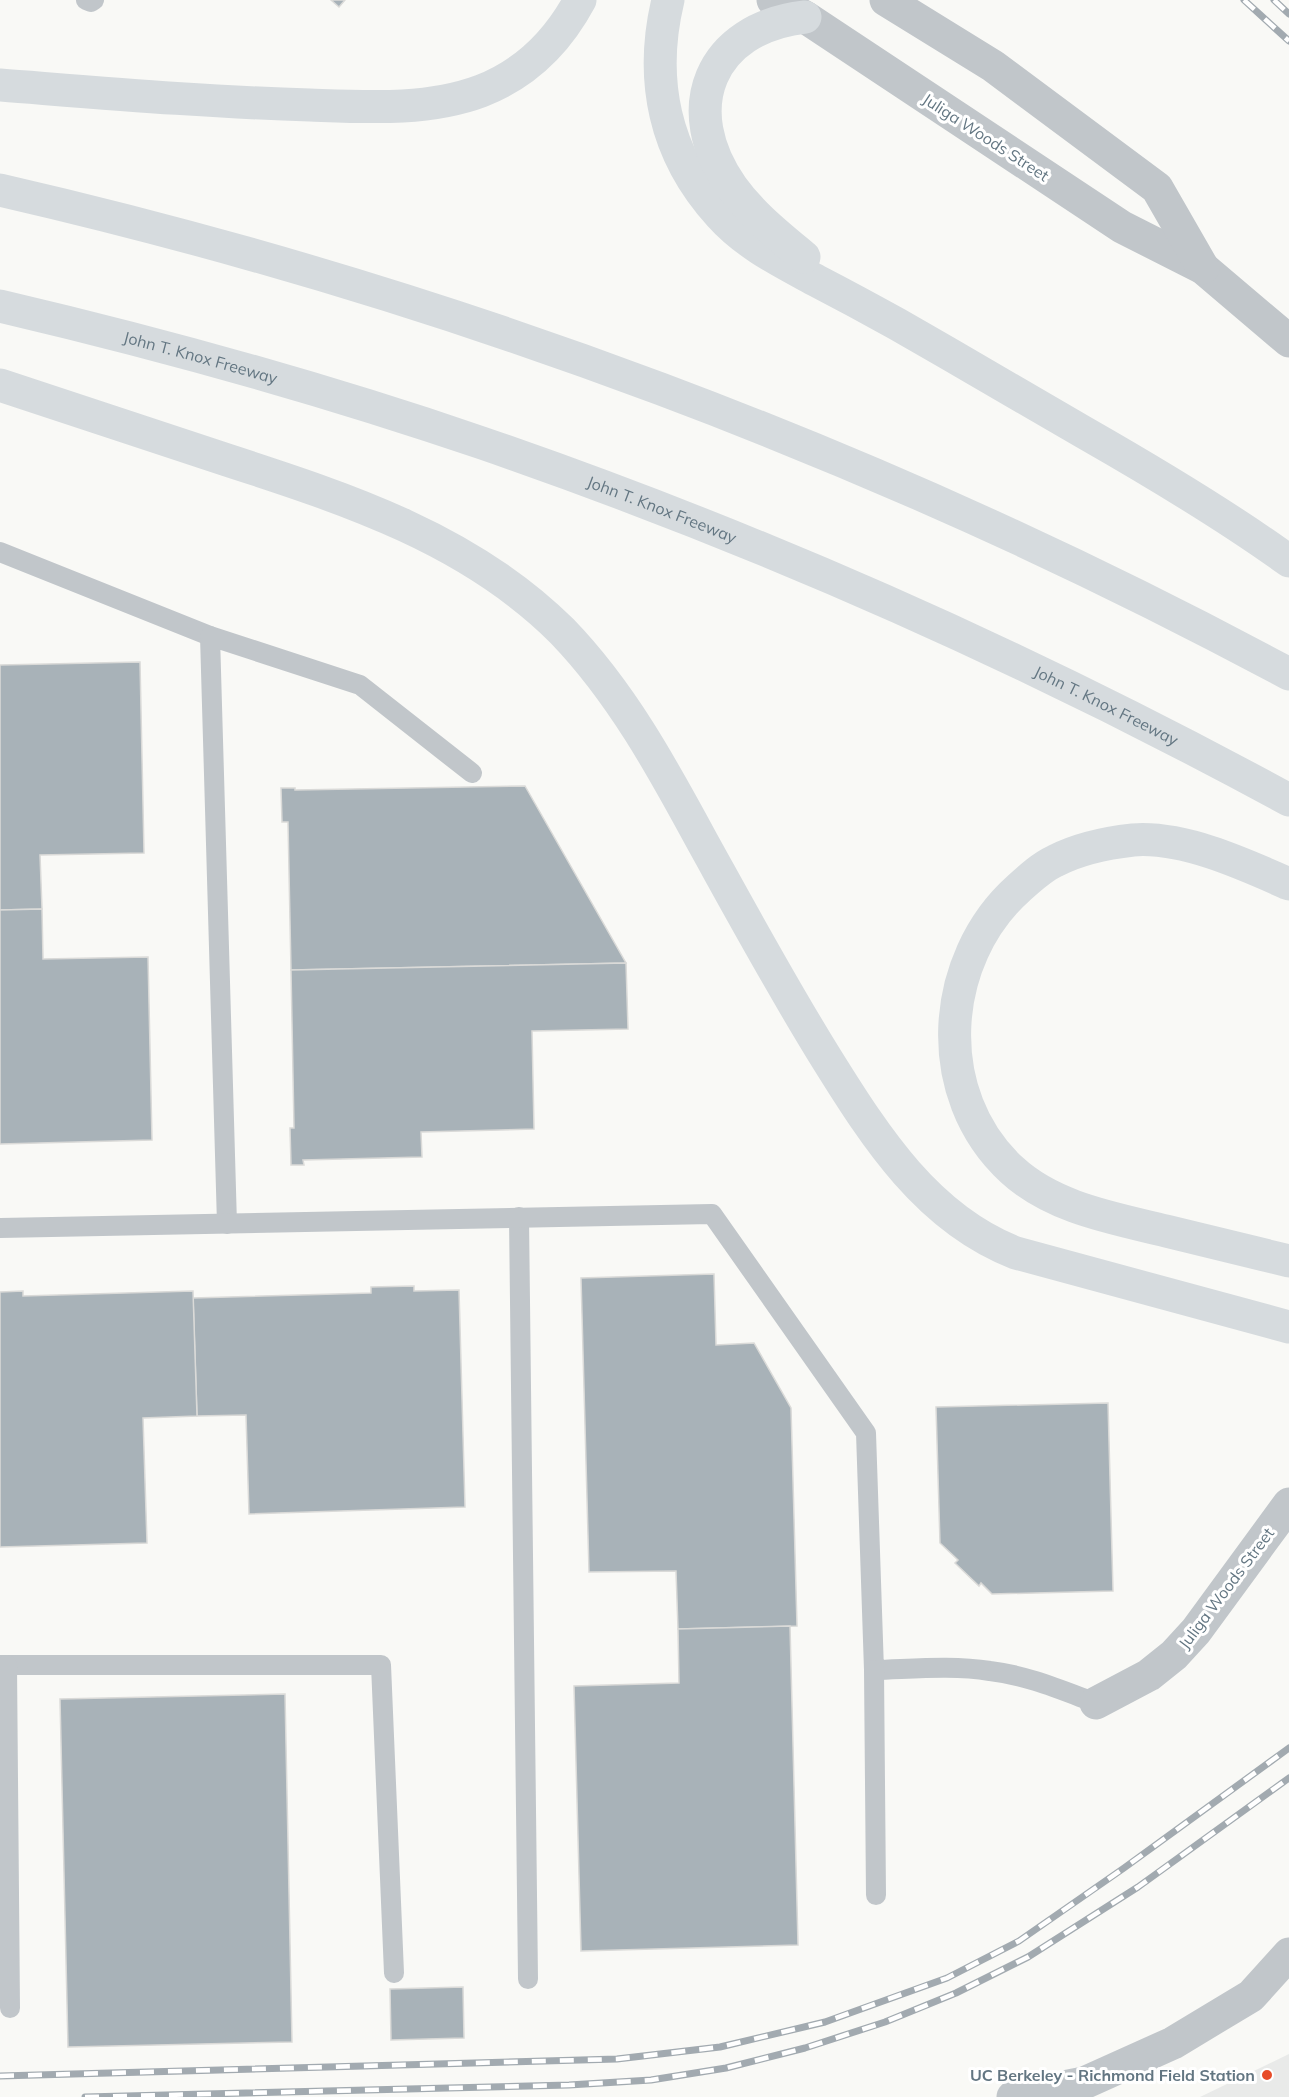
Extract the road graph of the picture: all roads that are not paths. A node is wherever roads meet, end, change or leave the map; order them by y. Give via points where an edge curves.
1 (86, 0) edge
2 (94, 0) edge
3 (580, 0) edge
4 (668, 0) edge
5 (773, 0) edge
6 (886, 0) edge
7 (805, 17) junction
8 (0, 85) edge
9 (0, 190) edge
10 (1203, 268) junction
11 (856, 301) junction
12 (0, 306) edge
13 (1289, 341) edge
14 (0, 385) edge
15 (0, 552) edge
16 (1289, 561) edge
17 (210, 636) junction
18 (1289, 674) edge
19 (472, 773) dead end
20 (1289, 801) edge
21 (1289, 884) edge
22 (519, 1217) junction
23 (227, 1224) junction
24 (0, 1228) edge
25 (1289, 1261) edge
26 (1289, 1327) edge
27 (1289, 1504) edge
28 (3, 1665) edge
29 (874, 1670) junction
30 (1096, 1703) joint
31 (876, 1895) dead end
32 (5, 1927) edge
33 (1289, 1954) edge
34 (394, 1973) dead end
35 (528, 1979) dead end
36 (10, 2008) dead end
37 (1013, 2097) edge

1 - 2 lane
3 - 8 highway via 561,31 533,60 500,82 444,101 384,106 284,105
4 - 11 highway via 660,47 664,109 677,150 697,186 745,239
5 - 7 street, Juliga Woods Street
6 - 10 street, Juliga Woods Street via 993,66 1156,189
7 - 10 street, Juliga Woods Street via 1122,227
7 - 11 highway via 765,26 733,46 710,81 707,125 716,157 743,202
9 - 18 highway via 200,240 348,283 647,384 983,523
10 - 13 street, Juliga Woods Street
11 - 16 highway via 1174,485
12 - 20 highway, John T. Knox Freeway via 197,356 402,417 669,512 790,560 975,642 1156,730
14 - 26 highway via 353,502 429,536 500,579 560,629 614,693 658,762 841,1082 881,1140 928,1197 970,1231 1016,1253
15 - 17 lane
17 - 19 lane via 360,685
17 - 23 lane
21 - 25 highway via 1225,857 1164,842 1107,844 1053,862 1005,900 985,926 961,980 955,1040 964,1098 976,1125 1012,1170 1040,1190 1099,1214
22 - 23 lane
22 - 29 lane via 712,1214 866,1433
22 - 35 lane
23 - 24 lane
27 - 30 street, Juliga Woods Street via 1196,1631 1174,1654 1149,1675
28 - 32 lane
28 - 34 lane via 381,1665
29 - 30 lane via 992,1671
29 - 31 lane
32 - 36 lane
33 - 37 street via 1251,1996 1173,2043 1084,2083

